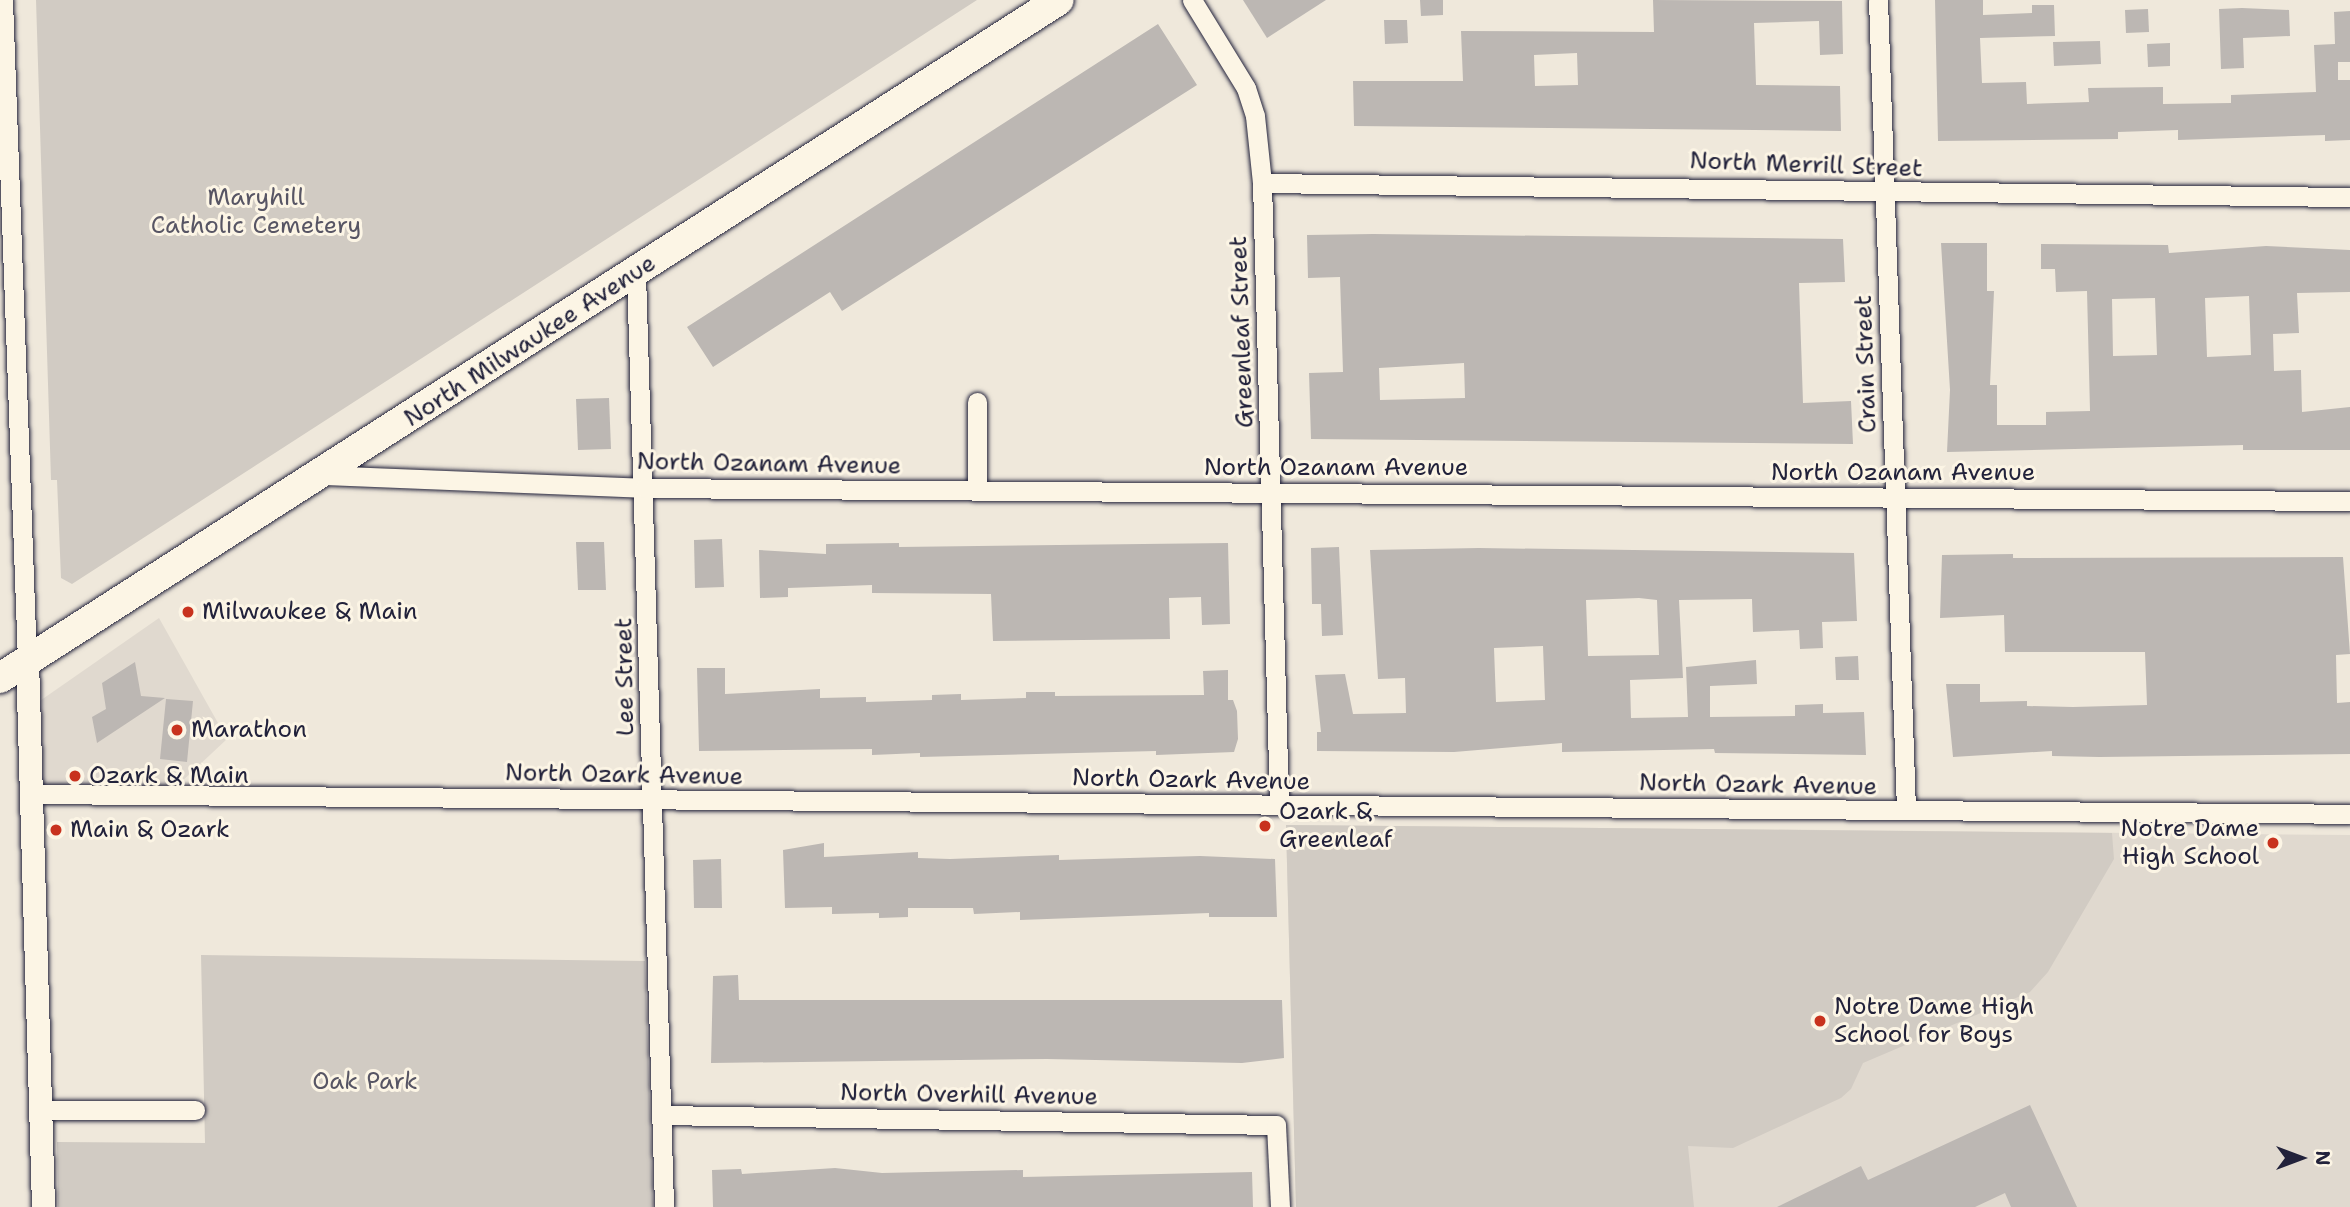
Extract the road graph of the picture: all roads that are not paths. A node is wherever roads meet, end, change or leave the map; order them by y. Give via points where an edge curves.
1 (3, 0) edge
2 (1059, 0) edge
3 (1192, 0) edge
4 (1878, 0) edge
5 (4, 167) edge
6 (1262, 183) junction
7 (1884, 190) junction
8 (2350, 197) edge
9 (636, 273) junction
10 (977, 402) dead end
11 (321, 475) junction
12 (9, 483) edge
13 (645, 488) junction
14 (977, 490) junction
15 (1271, 492) junction
16 (1895, 497) junction
17 (2350, 501) edge
18 (27, 660) junction
19 (0, 678) edge
20 (32, 794) junction
21 (653, 799) junction
22 (1279, 805) junction
23 (1906, 810) junction
24 (2350, 814) edge
25 (40, 1110) junction
26 (195, 1110) dead end
27 (661, 1115) junction
28 (43, 1207) edge
29 (664, 1207) edge
30 (1280, 1207) edge

1 - 5 street
2 - 9 main road, North Milwaukee Avenue
3 - 6 street, Greenleaf Street via 1249,94
4 - 7 street, Crain Street
5 - 12 street
6 - 7 street, North Merrill Street
6 - 15 street, Greenleaf Street
7 - 8 street, North Merrill Street
7 - 16 street, Crain Street
9 - 11 main road, North Milwaukee Avenue
9 - 13 street, Lee Street
10 - 14 street
11 - 13 street, North Ozanam Avenue
11 - 18 main road, North Milwaukee Avenue
12 - 18 street
13 - 14 street, North Ozanam Avenue
13 - 21 street, Lee Street
14 - 15 street, North Ozanam Avenue
15 - 16 street, North Ozanam Avenue
15 - 22 street, Greenleaf Street
16 - 17 street, North Ozanam Avenue
16 - 23 street, Crain Street
18 - 19 main road, North Milwaukee Avenue
18 - 20 street
20 - 21 street, North Ozark Avenue
20 - 25 street
21 - 22 street, North Ozark Avenue
21 - 27 street, Lee Street
22 - 23 street, North Ozark Avenue
23 - 24 street, North Ozark Avenue
25 - 26 street
25 - 28 street
27 - 29 street, Lee Street
27 - 30 street, North Overhill Avenue via 1276,1125

